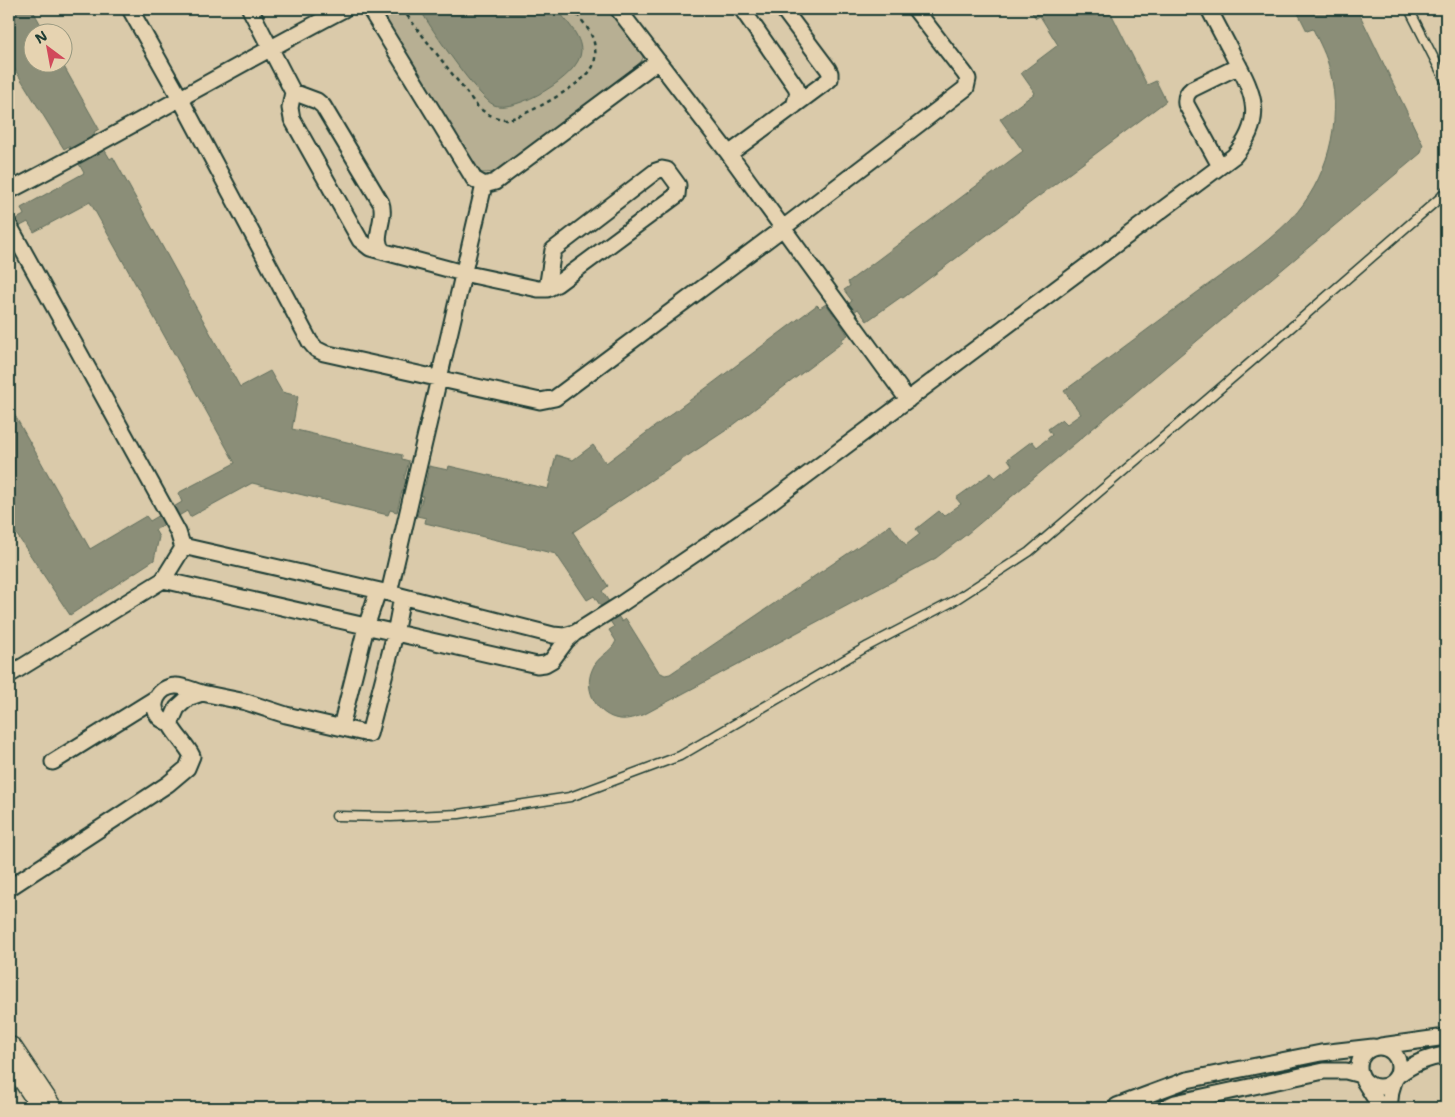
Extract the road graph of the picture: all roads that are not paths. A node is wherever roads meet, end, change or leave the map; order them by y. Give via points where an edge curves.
1 (130, 9) edge
2 (250, 9) edge
3 (344, 9) edge
4 (370, 9) edge
5 (618, 9) edge
6 (742, 9) edge
7 (783, 9) edge
8 (915, 9) edge
9 (1209, 9) edge
10 (1409, 9) edge
11 (271, 47) junction
12 (658, 61) junction
13 (1239, 66) junction
14 (1446, 82) edge
15 (293, 92) junction
16 (180, 98) junction
17 (794, 106) junction
18 (729, 154) junction
19 (1220, 166) junction
20 (484, 185) junction
21 (1446, 190) edge
22 (9, 191) edge
23 (9, 224) edge
24 (783, 228) junction
25 (384, 252) junction
26 (463, 273) junction
27 (547, 288) junction
28 (440, 378) junction
29 (908, 400) junction
30 (184, 548) junction
31 (163, 580) junction
32 (390, 593) junction
33 (366, 626) junction
34 (575, 633) junction
35 (395, 634) junction
36 (9, 675) edge
37 (202, 693) junction
38 (156, 698) junction
39 (170, 724) junction
40 (341, 727) junction
41 (53, 762) dead end
42 (336, 816) dead end
43 (9, 888) edge
44 (1446, 1037) edge
45 (1377, 1047) junction
46 (9, 1051) edge
47 (1446, 1055) edge
48 (1362, 1078) junction
49 (1396, 1078) junction
50 (1117, 1107) edge
51 (46, 1108) edge
52 (1164, 1108) edge
53 (1381, 1108) edge
54 (1389, 1108) edge

1 - 16 street
2 - 11 street
3 - 11 street
4 - 20 street via 474,179
5 - 12 street
6 - 17 street via 796,87 798,93
7 - 17 street via 830,74 825,84
8 - 24 street via 968,78 966,88
9 - 13 street
10 - 14 lane
11 - 15 street
11 - 16 street
12 - 18 street
12 - 20 street via 495,182
13 - 19 street via 1246,78 1254,108 1250,132 1234,156
13 - 19 street via 1188,92 1185,100
15 - 25 street via 292,119 360,240 370,248
15 - 25 street via 323,106 381,203 384,210 377,241
16 - 22 street
16 - 28 street via 316,349
17 - 18 street
18 - 24 street
19 - 29 street
20 - 26 street
21 - 42 lane via 1029,552 952,602 860,651 680,756 570,797 459,814
23 - 30 street
24 - 28 street via 555,398 540,401
24 - 29 street
25 - 26 street
26 - 27 street via 538,289
26 - 28 street
27 - 27 street via 557,284 677,195 678,185 667,170 656,171 553,250
28 - 32 street
29 - 34 street via 768,504
30 - 31 street
30 - 32 street
31 - 33 street
31 - 36 street
32 - 33 street
32 - 34 street via 553,635
32 - 35 street
33 - 35 street
33 - 40 street
34 - 35 street via 552,660 537,665
35 - 40 street via 369,734
37 - 38 street via 176,686 163,690
37 - 39 street via 188,698 177,708
37 - 40 street
38 - 39 street via 155,710 160,719
38 - 41 street
39 - 43 street via 192,756 187,768 168,784
44 - 45 street
45 - 48 street via 1367,1050 1360,1061
45 - 49 street via 1387,1048 1397,1056
45 - 50 street via 1321,1053 1188,1080
46 - 51 highway
47 - 49 street via 1418,1062
48 - 49 street via 1376,1087 1383,1087
48 - 52 street via 1346,1070 1324,1071
48 - 53 street
49 - 54 street via 1390,1091

